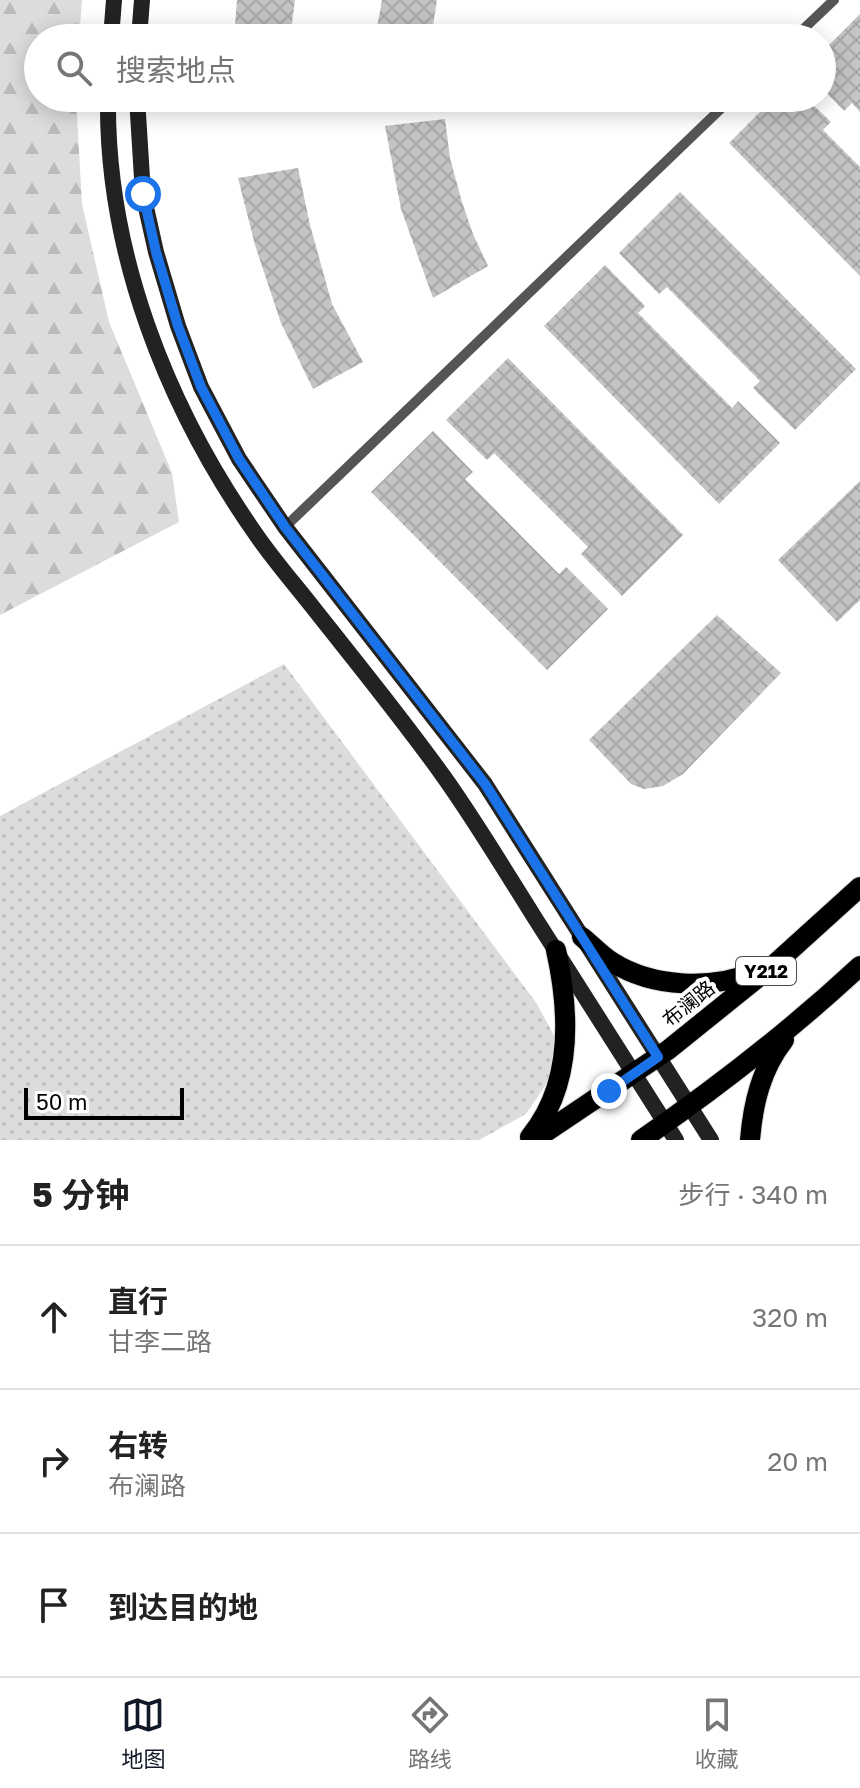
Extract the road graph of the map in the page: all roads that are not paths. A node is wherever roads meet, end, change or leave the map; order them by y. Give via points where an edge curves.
1 (114, 0) edge
2 (142, 0) edge
3 (834, 0) edge
4 (112, 24) edge
5 (140, 24) edge
6 (809, 24) edge
7 (108, 112) edge
8 (138, 112) edge
9 (717, 112) edge
10 (285, 527) junction
11 (860, 887) edge
12 (582, 937) junction
13 (556, 950) junction
14 (776, 963) junction
15 (860, 966) edge
16 (797, 1024) junction
17 (658, 1057) junction
18 (634, 1074) junction
19 (689, 1107) junction
20 (670, 1132) edge
21 (527, 1140) edge
22 (534, 1140) edge
23 (641, 1140) edge
24 (711, 1140) edge
25 (750, 1140) edge

1 - 4 main road
2 - 5 main road
3 - 6 lane
7 - 13 main road via 115,197 150,333 173,394 215,473 256,536 413,733
8 - 10 main road via 143,194 178,326 201,387 239,459
9 - 10 lane
10 - 12 main road via 485,784
11 - 14 main road, 布澜路 / Y212
12 - 14 main road via 611,961 673,982 745,977
12 - 17 main road
13 - 18 main road
13 - 21 main road via 566,1017 564,1054 556,1091
14 - 17 main road, 布澜路 / Y212
15 - 16 main road, Y212
16 - 19 main road, Y212
16 - 25 main road via 774,1053 760,1084
17 - 18 main road, 布澜路 / Y212
17 - 19 main road
18 - 20 main road
18 - 22 main road, 布澜路 / Y212
19 - 20 main road, Y212
19 - 24 main road
20 - 23 main road, Y212

